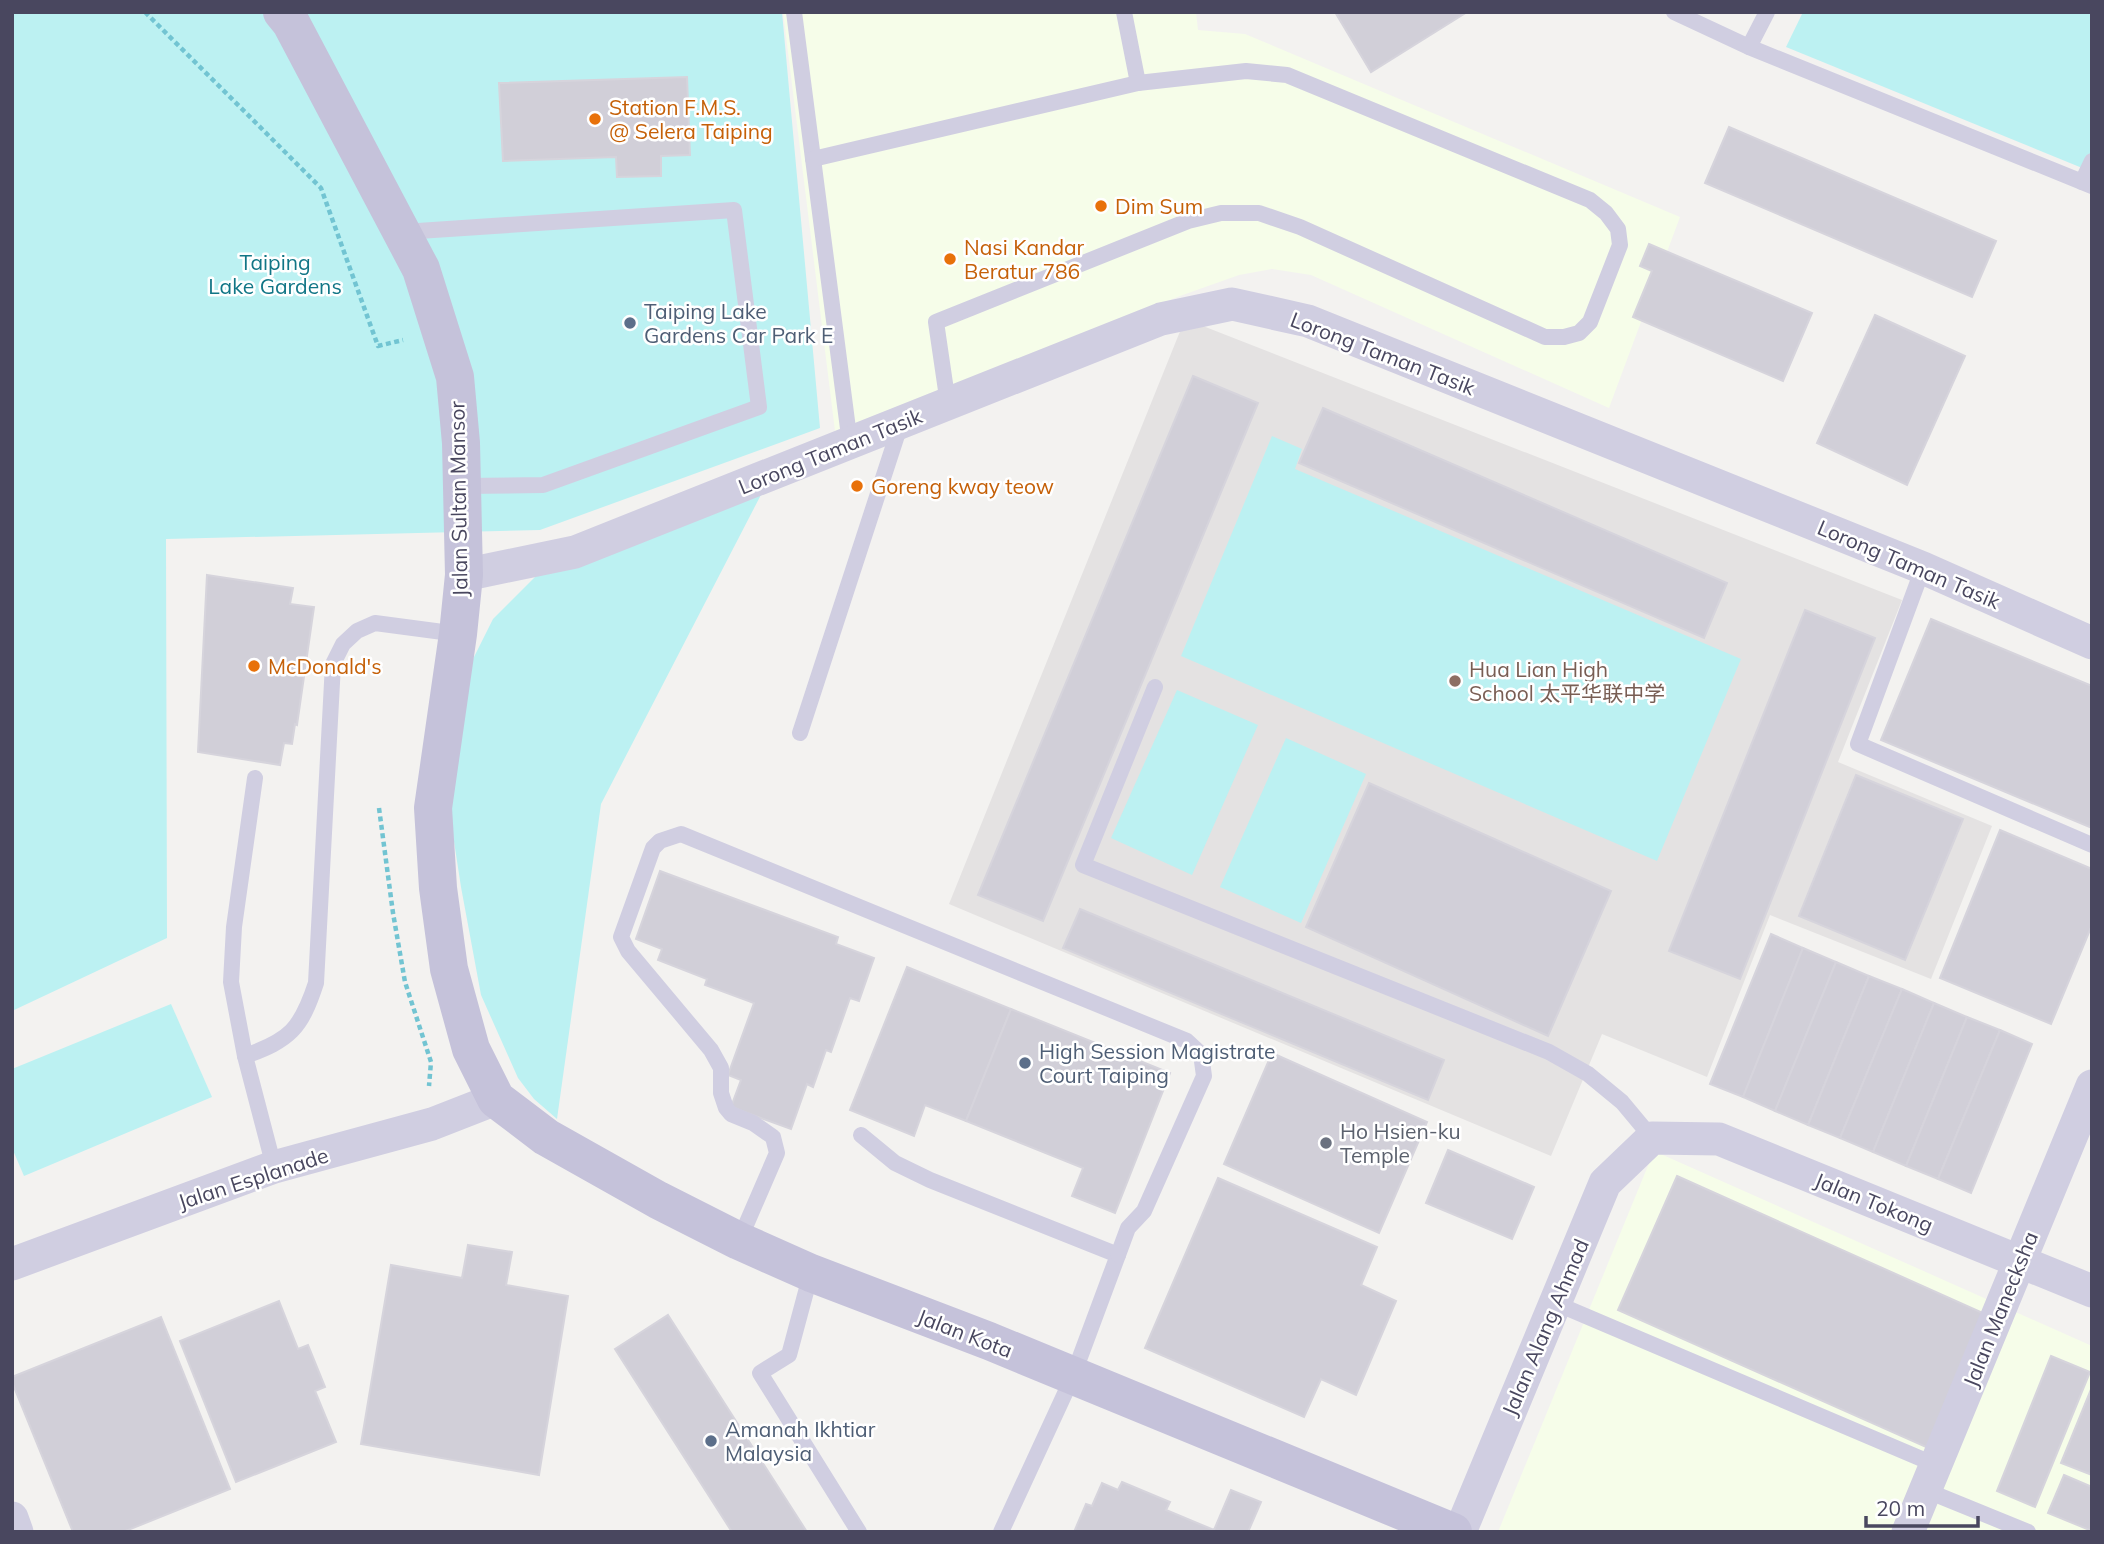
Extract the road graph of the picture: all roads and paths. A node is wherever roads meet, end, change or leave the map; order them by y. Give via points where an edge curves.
1 (145, 12) edge
2 (794, 12) edge
3 (1124, 12) edge
4 (1674, 12) edge
5 (1767, 12) edge
6 (293, 16) edge
7 (1749, 47) junction
8 (1138, 83) junction
9 (813, 159) junction
10 (2092, 161) edge
11 (2087, 184) edge
12 (402, 232) junction
13 (441, 330) junction
14 (948, 404) junction
15 (901, 423) junction
16 (850, 444) junction
17 (462, 486) junction
18 (1923, 568) junction
19 (464, 575) junction
20 (458, 634) junction
21 (2092, 643) edge
22 (1155, 687) dead end
23 (800, 733) dead end
24 (255, 778) dead end
25 (379, 808) dead end
26 (2092, 845) edge
27 (245, 1056) junction
28 (429, 1086) dead end
29 (2092, 1086) edge
30 (496, 1099) junction
31 (861, 1135) dead end
32 (1652, 1138) junction
33 (274, 1167) junction
34 (739, 1241) junction
35 (1118, 1255) junction
36 (2020, 1261) junction
37 (12, 1264) edge
38 (811, 1273) junction
39 (2092, 1291) edge
40 (1555, 1303) junction
41 (1073, 1376) junction
42 (1931, 1477) junction
43 (12, 1518) edge
44 (17, 1532) edge
45 (859, 1532) edge
46 (1001, 1532) edge
47 (1453, 1532) edge
48 (1460, 1532) edge
49 (1908, 1532) edge
50 (2028, 1532) edge

1 - 13 path via 321,188 378,346
2 - 9 lane
3 - 8 lane
4 - 7 lane
5 - 7 lane
6 - 12 main road, Jalan Sultan Mansor
7 - 11 lane
8 - 9 lane
8 - 14 lane via 1246,71 1287,75 1590,200 1618,229 1620,245 1590,322 1579,333 1545,337 1300,227 1259,213 1222,213 1188,221 936,322
9 - 16 lane
10 - 11 lane
12 - 13 main road, Jalan Sultan Mansor via 421,269
12 - 17 lane via 734,210 759,407 543,485
13 - 17 main road, Jalan Sultan Mansor via 455,377
14 - 15 street, Lorong Taman Tasik
14 - 18 street, Lorong Taman Tasik via 1161,319 1232,303 1308,321
15 - 16 street, Lorong Taman Tasik
15 - 23 lane
16 - 19 street, Lorong Taman Tasik via 575,552
17 - 19 main road, Jalan Sultan Mansor
18 - 21 street, Lorong Taman Tasik
18 - 26 lane via 1858,744
19 - 20 main road, Jalan Sultan Mansor
20 - 27 lane via 375,622 343,644 334,664 316,983 308,1008 293,1031 274,1045
20 - 30 main road, Jalan Sultan Mansor via 433,808 438,888 449,969 471,1049
22 - 32 lane via 1083,865 1549,1052 1588,1074 1622,1102
24 - 27 lane via 231,982
25 - 28 path via 405,982 431,1062
27 - 33 lane
29 - 36 street, Jalan Manecksha
30 - 33 street, Jalan Esplanade via 432,1124
30 - 34 main road, Jalan Kota via 546,1137
31 - 35 lane via 895,1163 930,1180
32 - 36 street, Jalan Tokong via 1719,1139
32 - 40 street, Jalan Alang Ahmad via 1605,1183
33 - 37 street, Jalan Esplanade
34 - 35 lane via 778,1153 772,1137 726,1108 721,1068 711,1050 621,937 653,848 681,834 1187,1041 1201,1054 1204,1076 1144,1211 1128,1228
34 - 38 main road, Jalan Kota
35 - 41 lane
36 - 39 street, Jalan Tokong
36 - 42 street, Jalan Manecksha
38 - 41 main road, Jalan Kota
38 - 45 lane via 789,1355 760,1373
40 - 42 lane
40 - 48 street, Jalan Alang Ahmad
41 - 46 lane
41 - 47 main road, Jalan Kota
42 - 49 street, Jalan Manecksha
42 - 50 lane
43 - 44 street

